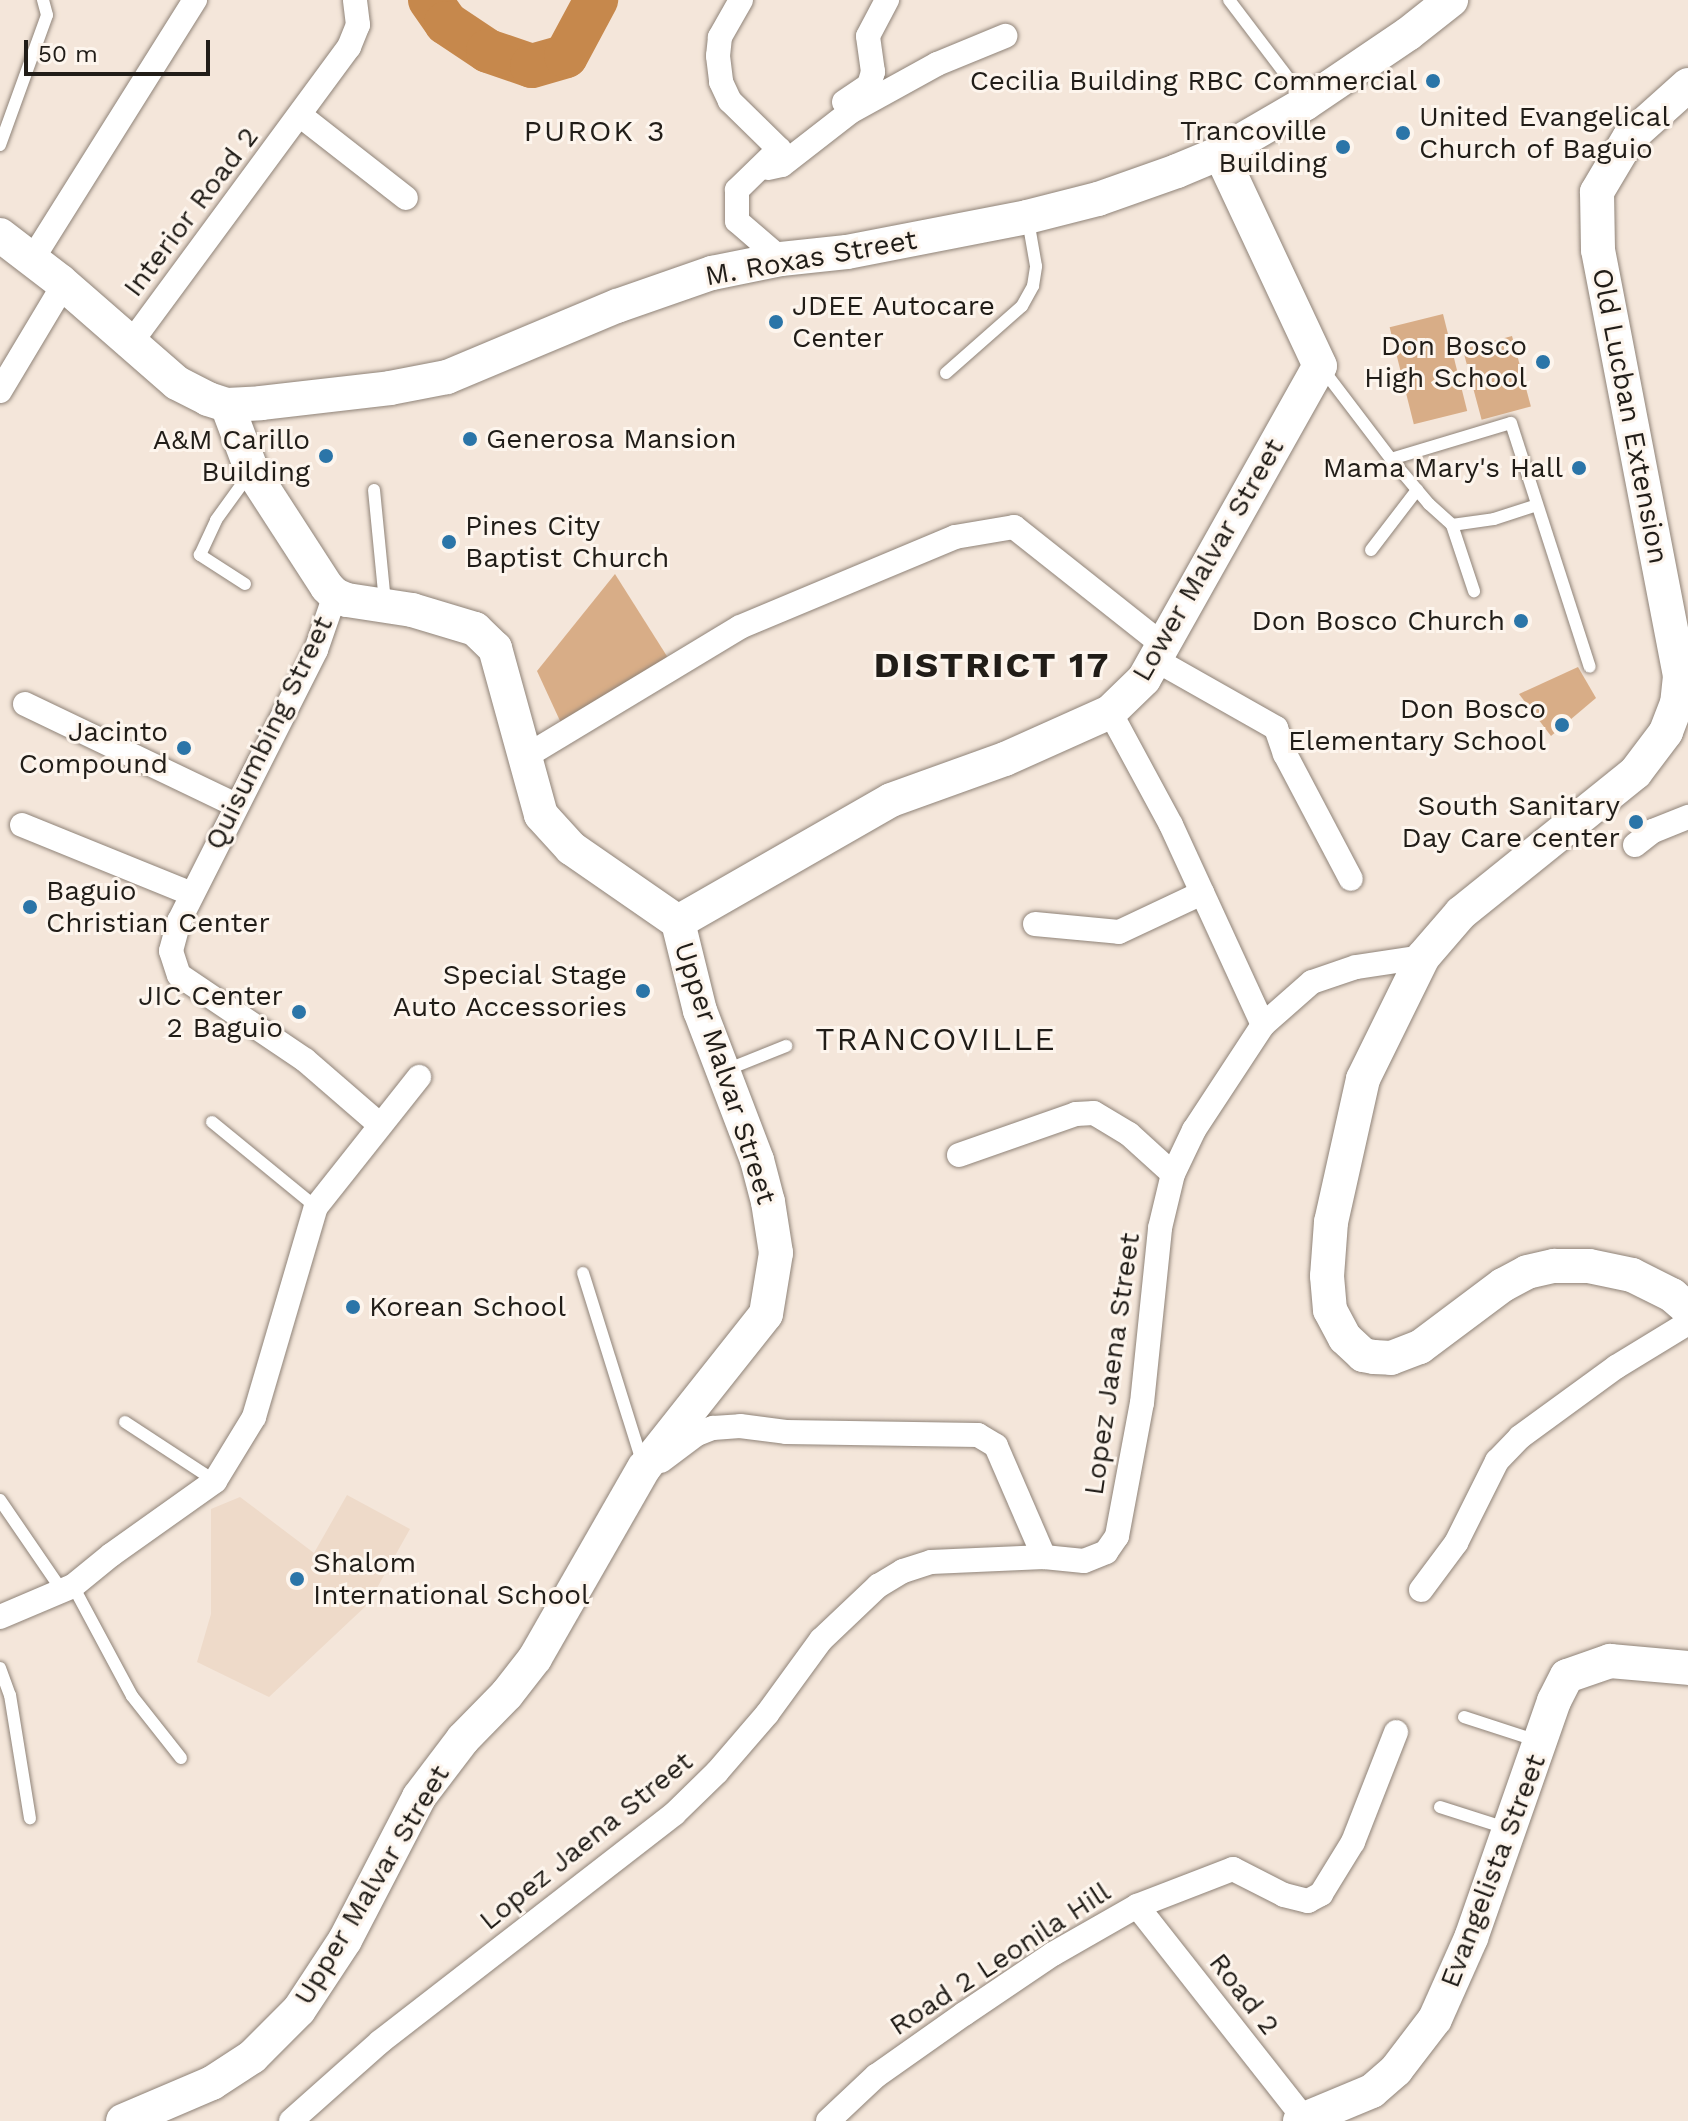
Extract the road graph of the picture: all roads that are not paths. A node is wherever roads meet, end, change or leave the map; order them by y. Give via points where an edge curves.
1 (43, 0) edge
2 (195, 0) edge
3 (355, 0) edge
4 (741, 0) edge
5 (887, 0) edge
6 (1229, 0) edge
7 (1449, 1) edge
8 (1005, 36) dead end
9 (1688, 85) edge
10 (1306, 103) junction
11 (301, 116) junction
12 (0, 145) edge
13 (779, 149) junction
14 (1220, 153) junction
15 (759, 170) junction
16 (406, 198) dead end
17 (1027, 217) junction
18 (1, 238) edge
19 (33, 258) junction
20 (781, 259) junction
21 (64, 284) junction
22 (130, 344) junction
23 (1320, 366) junction
24 (946, 373) dead end
25 (0, 391) edge
26 (227, 405) junction
27 (1391, 459) junction
28 (252, 471) junction
29 (374, 490) dead end
30 (1417, 490) junction
31 (1537, 505) junction
32 (1452, 525) junction
33 (1371, 550) dead end
34 (245, 584) dead end
35 (1474, 591) dead end
36 (335, 595) junction
37 (385, 605) junction
38 (1160, 653) junction
39 (1590, 667) dead end
40 (25, 704) dead end
41 (1110, 712) junction
42 (523, 758) junction
43 (236, 805) junction
44 (1688, 817) edge
45 (22, 825) dead end
46 (1635, 845) dead end
47 (1351, 879) dead end
48 (1202, 893) junction
49 (192, 894) junction
50 (678, 922) junction
51 (1035, 924) dead end
52 (1423, 957) junction
53 (1263, 1025) junction
54 (786, 1046) dead end
55 (723, 1071) junction
56 (419, 1077) dead end
57 (212, 1122) dead end
58 (380, 1125) junction
59 (959, 1155) dead end
60 (1173, 1174) junction
61 (316, 1207) junction
62 (583, 1273) dead end
63 (1688, 1309) edge
64 (1688, 1323) edge
65 (125, 1422) dead end
66 (644, 1468) junction
67 (215, 1481) junction
68 (0, 1500) edge
69 (1044, 1557) junction
70 (68, 1589) junction
71 (1421, 1590) dead end
72 (0, 1617) edge
73 (0, 1668) edge
74 (1688, 1668) edge
75 (1464, 1717) dead end
76 (1396, 1732) dead end
77 (1541, 1742) junction
78 (181, 1758) dead end
79 (1440, 1807) dead end
80 (30, 1818) dead end
81 (1509, 1829) junction
82 (1137, 1906) junction
83 (1303, 2120) edge
84 (123, 2121) edge
85 (291, 2121) edge
86 (828, 2121) edge

1 - 12 lane via 47,15
2 - 19 street
3 - 11 street, Interior Road 2 via 358,25 349,47
4 - 13 street via 720,37 721,82 730,101
5 - 13 street via 868,36 873,72 869,85
6 - 10 lane
7 - 10 street, M. Roxas Street
8 - 15 street via 937,64 850,112 782,165
9 - 52 street, Old Lucban Extension via 1629,138 1597,192 1598,250 1680,676 1677,703 1666,732 1635,773 1461,913
10 - 14 street, M. Roxas Street
11 - 16 street
11 - 22 street, Interior Road 2
13 - 15 street
14 - 17 street, M. Roxas Street via 1098,199
14 - 23 street
15 - 20 street via 737,190 737,221
17 - 20 street, M. Roxas Street via 847,252
17 - 24 lane via 1036,266 1033,286 1022,306
18 - 19 street, M. Roxas Street
19 - 21 street, M. Roxas Street
20 - 26 street, M. Roxas Street via 712,273 617,306 447,377
21 - 22 street, M. Roxas Street
21 - 25 street
22 - 26 street, M. Roxas Street via 177,383
23 - 27 lane
23 - 38 street, Lower Malvar Street
26 - 28 street, Quisumbing Street
27 - 30 lane
27 - 31 lane via 1511,423
28 - 34 lane via 216,520 200,555
28 - 36 street, Quisumbing Street
29 - 37 lane
30 - 32 lane
30 - 33 lane
31 - 32 lane
31 - 39 lane
32 - 35 lane
36 - 37 street
36 - 43 street, Quisumbing Street via 316,650
37 - 42 street via 475,629 495,648
38 - 41 street, Lower Malvar Street via 1144,679
38 - 42 street via 1014,527 955,537 740,627
38 - 47 street via 1276,728
40 - 43 street
41 - 48 street
41 - 50 street, Lower Malvar Street via 1005,759 891,800
42 - 50 street via 541,815 571,848
43 - 49 street, Quisumbing Street
44 - 46 street
45 - 49 street
48 - 51 street via 1119,932
48 - 53 street
49 - 58 street, Quisumbing Street via 171,951 179,975 305,1060
50 - 55 street, Upper Malvar Street via 700,1011
52 - 53 street, Lopez Jaena Street via 1356,967 1312,982
52 - 63 street via 1363,1079 1331,1222 1327,1276 1337,1324 1363,1355 1391,1358 1503,1285 1554,1266 1589,1266 1632,1275
53 - 60 street, Lopez Jaena Street via 1194,1130
54 - 55 lane
55 - 66 street, Upper Malvar Street via 768,1202 776,1253 773,1282 766,1314
56 - 58 street
57 - 61 lane
58 - 61 street
59 - 60 street via 1076,1114 1094,1113 1129,1134
60 - 69 street, Lopez Jaena Street via 1160,1228 1142,1403 1117,1536 1106,1552 1084,1561
61 - 67 street via 254,1417
62 - 66 lane
64 - 71 street via 1616,1367 1520,1437 1497,1461 1456,1543
65 - 67 lane
66 - 69 street, Upper Malvar Street via 713,1428 978,1435 996,1446
66 - 84 street, Upper Malvar Street via 535,1658 419,1797 345,1940 299,2010 252,2057 212,2083
67 - 70 street
68 - 70 lane
69 - 85 street, Lopez Jaena Street via 931,1562 878,1586 821,1640 767,1714 674,1814 380,2042
70 - 72 street
70 - 78 lane via 132,1696
73 - 80 lane via 10,1695
74 - 77 street, Evangelista Street via 1610,1661 1579,1669 1561,1686
75 - 77 lane
76 - 82 street, Road 2 Leonila Hill via 1353,1842 1321,1894 1308,1901 1284,1895 1233,1869
77 - 81 street, Evangelista Street
79 - 81 lane
81 - 83 street, Evangelista Street via 1455,1980 1418,2044 1372,2091
82 - 83 street, Road 2
82 - 86 street, Road 2 Leonila Hill via 964,2014 876,2076

